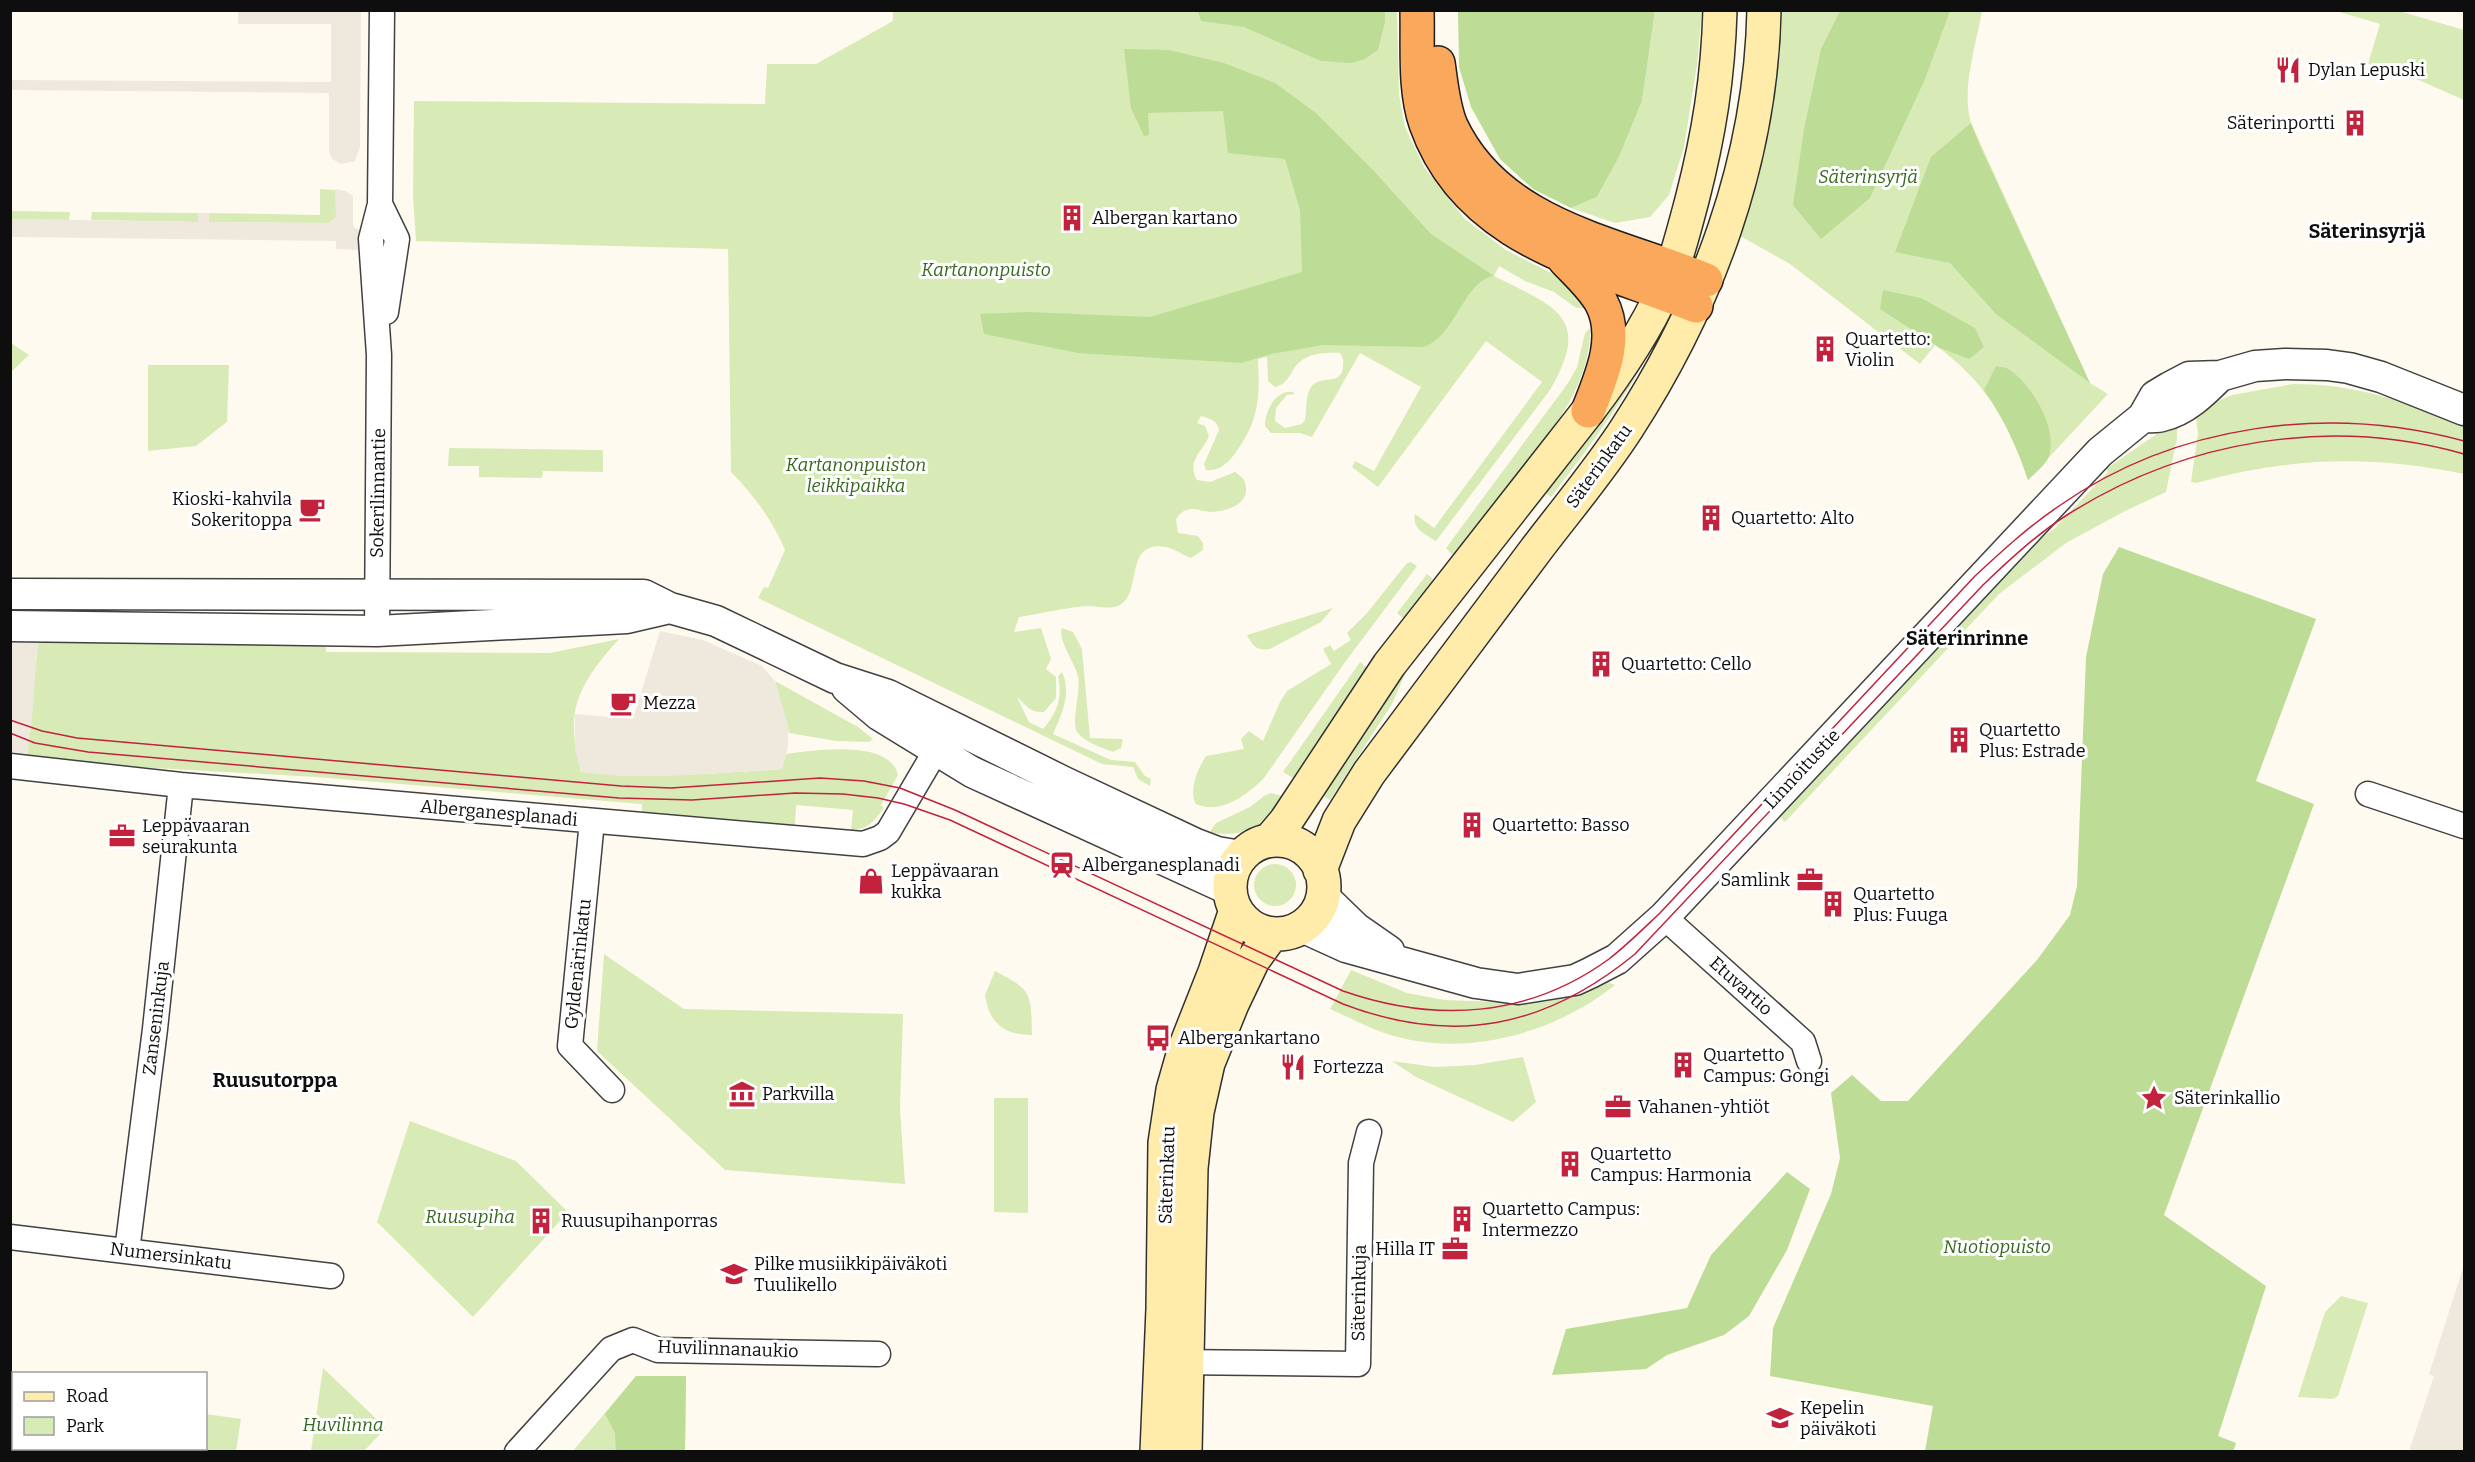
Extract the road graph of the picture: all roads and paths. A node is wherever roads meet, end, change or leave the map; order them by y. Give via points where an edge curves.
1 (382, 10) edge
2 (1417, 10) edge
3 (1437, 10) edge
4 (1720, 10) edge
5 (1764, 10) edge
6 (1558, 253) junction
7 (1667, 279) junction
8 (1701, 293) junction
9 (2464, 410) edge
10 (1588, 411) junction
11 (10, 594) edge
12 (377, 595) junction
13 (670, 608) junction
14 (10, 626) edge
15 (377, 631) junction
16 (944, 737) junction
17 (10, 766) edge
18 (181, 785) junction
19 (2368, 794) dead end
20 (592, 821) junction
21 (2464, 826) edge
22 (1270, 840) junction
23 (1241, 856) junction
24 (1322, 883) junction
25 (1233, 900) junction
26 (1664, 917) junction
27 (1287, 930) junction
28 (1401, 961) junction
29 (1809, 1061) dead end
30 (612, 1090) dead end
31 (1369, 1132) dead end
32 (10, 1237) edge
33 (127, 1251) junction
34 (331, 1276) dead end
35 (878, 1354) dead end
36 (1173, 1362) junction
37 (517, 1452) edge
38 (1157, 1452) edge
39 (1185, 1452) edge

1 - 12 street, Sokerilinnantie via 380,204 397,239 379,355
2 - 6 highway via 1418,81 1425,122 1440,156 1463,188 1489,214 1522,237
3 - 7 highway via 1441,87 1450,124 1470,159 1496,188 1524,208
4 - 7 main road via 1715,93 1706,145
5 - 8 main road, Säterinkatu via 1757,100 1745,156 1726,230
6 - 7 highway
6 - 10 highway via 1588,285 1605,313 1608,357
7 - 8 highway
7 - 10 main road via 1620,368
8 - 24 main road, Säterinkatu via 1680,338 1626,430 1369,773 1339,821
9 - 26 street, Linnoitustie via 2381,376 2327,364 2255,366 2220,376 2189,377 2154,396 2143,417 2100,452
10 - 22 main road via 1389,665
11 - 12 street
12 - 13 street via 644,596
12 - 15 street, Sokerilinnantie
13 - 15 street via 627,618
13 - 16 street via 716,621 835,678 888,695
14 - 15 street
16 - 20 street, Alberganesplanadi via 888,832 869,843
16 - 23 street via 1064,782 1196,844
16 - 25 street via 972,772
17 - 18 street, Alberganesplanadi
18 - 20 street, Alberganesplanadi
18 - 33 street, Zanseninkuja
19 - 21 street
20 - 30 street, Gyldenärinkatu via 570,1046
22 - 23 main road
22 - 24 main road via 1291,842 1310,853
23 - 25 main road via 1232,872
24 - 27 main road via 1316,913
24 - 28 street, Linnoitustie via 1356,928
25 - 27 main road via 1251,927
25 - 36 main road, Säterinkatu via 1215,972 1173,1090 1166,1143 1163,1310
26 - 28 street, Linnoitustie via 1617,959 1575,980 1536,988 1498,987
26 - 29 street, Etuvartio via 1803,1042
27 - 28 street, Linnoitustie
27 - 36 main road, Säterinkatu via 1253,960 1208,1063 1197,1112 1191,1168 1190,1310
31 - 36 street, Säterinkuja via 1361,1163 1358,1364
32 - 33 street, Numersinkatu
33 - 34 street, Numersinkatu
35 - 37 street, Huvilinnanaukio via 658,1350 633,1340 611,1348
36 - 38 main road, Säterinkatu
36 - 39 main road, Säterinkatu

